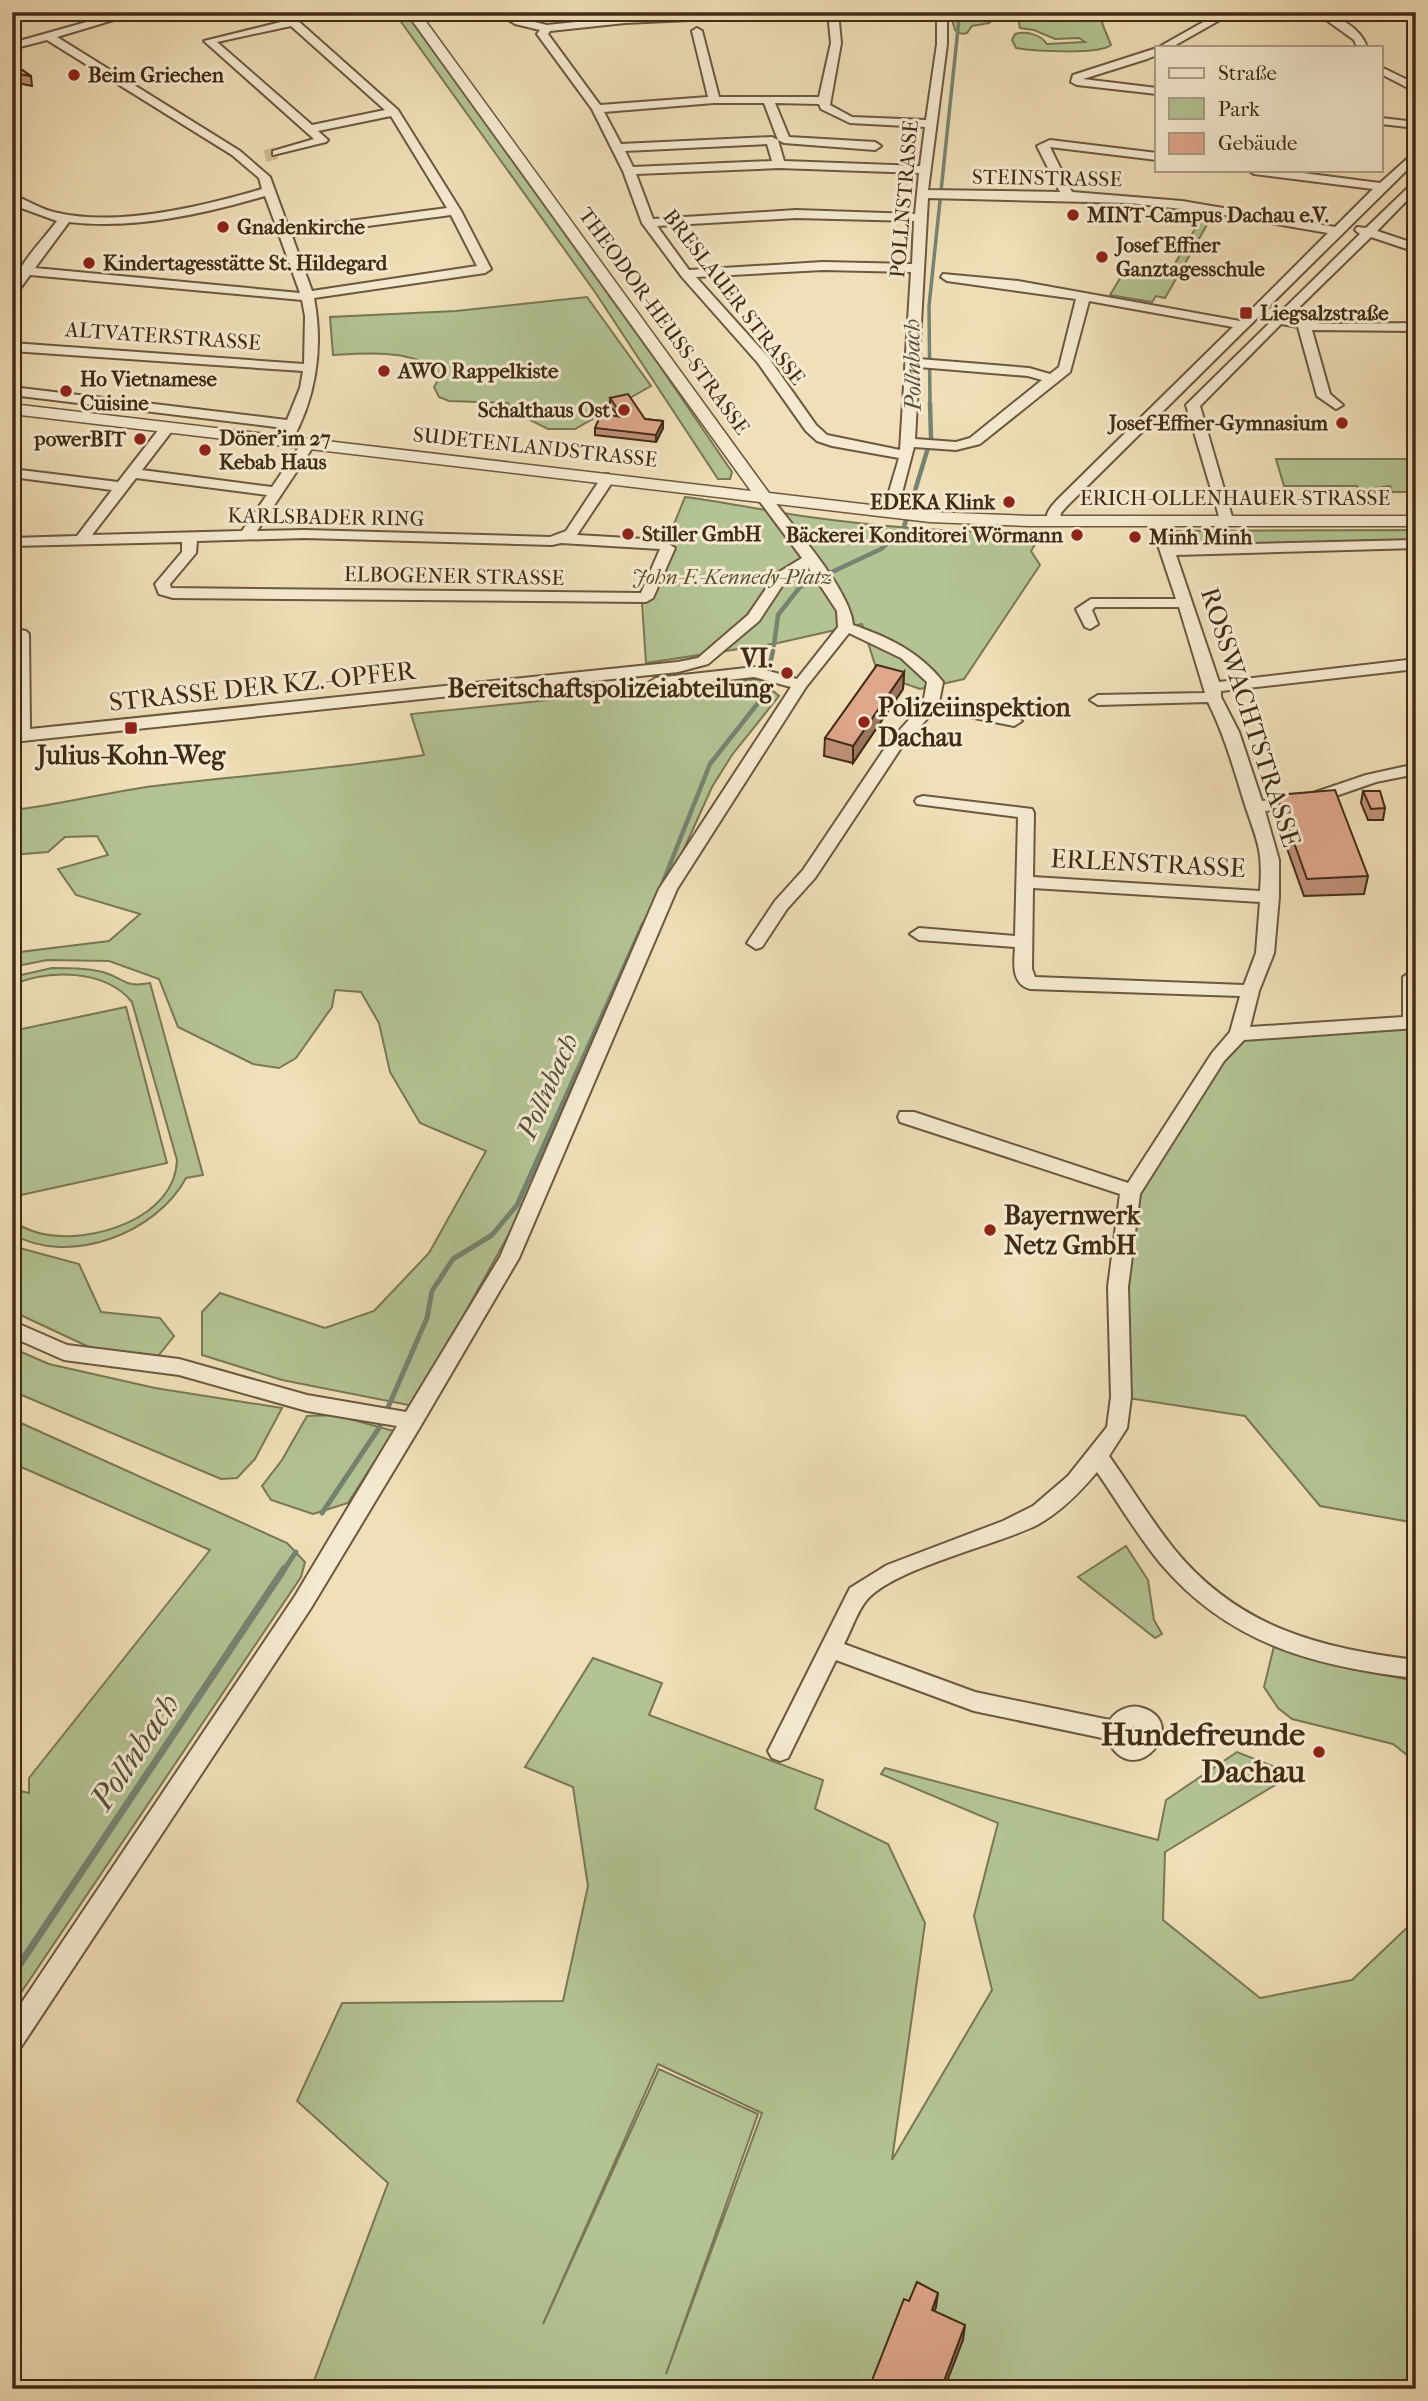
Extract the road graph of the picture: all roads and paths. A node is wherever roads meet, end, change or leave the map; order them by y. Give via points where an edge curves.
1 (135, 12) edge
2 (281, 12) edge
3 (456, 12) edge
4 (501, 12) edge
5 (796, 12) edge
6 (833, 12) edge
7 (942, 12) edge
8 (1229, 12) edge
9 (1320, 12) edge
10 (694, 14) edge
11 (413, 15) edge
12 (292, 23) junction
13 (547, 28) junction
14 (697, 32) dead end
15 (48, 36) junction
16 (12, 46) edge
17 (1168, 46) edge
18 (1362, 46) edge
19 (1155, 52) edge
20 (1382, 71) edge
21 (1416, 89) edge
22 (1155, 92) edge
23 (768, 99) junction
24 (714, 100) junction
25 (824, 101) junction
26 (597, 109) junction
27 (394, 113) junction
28 (1382, 121) edge
29 (881, 122) junction
30 (931, 124) junction
31 (1416, 125) edge
32 (310, 129) junction
33 (778, 140) junction
34 (875, 146) junction
35 (617, 148) junction
36 (1416, 154) edge
37 (1155, 157) edge
38 (246, 161) junction
39 (779, 164) junction
40 (879, 168) junction
41 (924, 170) junction
42 (629, 172) junction
43 (1288, 172) edge
44 (1416, 184) edge
45 (1382, 187) junction
46 (269, 191) junction
47 (927, 194) junction
48 (1068, 196) junction
49 (12, 199) edge
50 (455, 211) junction
51 (920, 218) junction
52 (65, 219) junction
53 (648, 223) junction
54 (1339, 227) junction
55 (1369, 233) junction
56 (282, 234) junction
57 (1416, 248) edge
58 (918, 268) junction
59 (25, 271) junction
60 (686, 274) junction
61 (947, 277) dead end
62 (12, 291) edge
63 (307, 295) junction
64 (1083, 298) junction
65 (1279, 320) junction
66 (1243, 325) junction
67 (1304, 326) junction
68 (1416, 327) edge
69 (12, 347) edge
70 (924, 364) junction
71 (311, 368) junction
72 (1052, 379) junction
73 (12, 391) edge
74 (1336, 405) dead end
75 (12, 409) edge
76 (294, 425) junction
77 (168, 427) junction
78 (285, 441) junction
79 (308, 444) junction
80 (919, 447) junction
81 (12, 473) edge
82 (133, 473) junction
83 (608, 478) junction
84 (122, 487) junction
85 (276, 492) junction
86 (762, 495) junction
87 (894, 513) junction
88 (1226, 520) junction
89 (1054, 521) junction
90 (1157, 521) junction
91 (1416, 521) edge
92 (247, 535) junction
93 (190, 537) junction
94 (564, 539) junction
95 (81, 540) junction
96 (12, 542) edge
97 (1416, 544) edge
98 (1166, 551) junction
99 (819, 571) junction
100 (1185, 603) junction
101 (1090, 624) dead end
102 (846, 627) junction
103 (17, 634) edge
104 (1416, 664) edge
105 (800, 685) junction
106 (1213, 692) junction
107 (1098, 699) dead end
108 (931, 705) junction
109 (1014, 721) dead end
110 (17, 736) edge
111 (12, 749) edge
112 (1416, 769) edge
113 (923, 802) dead end
114 (1254, 807) junction
115 (1023, 882) junction
116 (1270, 897) junction
117 (919, 934) dead end
118 (1024, 942) junction
119 (756, 943) dead end
120 (1412, 977) dead end
121 (1250, 991) junction
122 (1414, 1022) edge
123 (1239, 1034) junction
124 (907, 1117) dead end
125 (1132, 1191) junction
126 (12, 1328) edge
127 (405, 1420) junction
128 (1098, 1456) junction
129 (832, 1649) junction
130 (1416, 1669) edge
131 (1154, 1738) dead end
132 (780, 1751) dead end
133 (12, 2039) edge

1 - 15 street
2 - 12 street
3 - 11 street
4 - 13 street via 519,22
5 - 10 street
6 - 25 street via 836,43
7 - 30 street, POLLNSTRASSE
8 - 17 street via 1186,42
9 - 18 street via 1359,38
10 - 13 street
11 - 86 street, THEODOR-HEUSS-STRASSE
12 - 27 street
12 - 32 street via 209,41
13 - 26 street, BRESLAUER STRASSE via 542,34
14 - 24 street
15 - 16 street
15 - 38 street
19 - 22 street via 1137,64 1076,81
20 - 21 street
23 - 24 street
23 - 25 street
23 - 33 street
24 - 26 street
25 - 29 street via 825,107 842,118
26 - 35 street, BRESLAUER STRASSE
27 - 32 street
27 - 50 street
28 - 31 street
29 - 30 street
29 - 34 street
30 - 41 street, POLLNSTRASSE
32 - 38 street via 322,140
33 - 34 street
33 - 35 street
33 - 39 street
34 - 40 street
35 - 42 street, BRESLAUER STRASSE
36 - 45 street
37 - 48 street via 1050,142 1043,146
38 - 46 street via 264,177
39 - 40 street
39 - 42 street
40 - 41 street
41 - 47 street, POLLNSTRASSE
42 - 53 street, BRESLAUER STRASSE
43 - 45 street
44 - 55 street
45 - 54 street
46 - 52 street via 136,217
46 - 56 street
47 - 48 street, STEINSTRASSE
47 - 51 street, POLLNSTRASSE
48 - 54 street, STEINSTRASSE via 1187,205
49 - 52 street
50 - 56 street
50 - 63 street via 485,269
51 - 53 street via 796,214
51 - 58 street, POLLNSTRASSE
52 - 59 street
53 - 60 street, BRESLAUER STRASSE
54 - 55 street, STEINSTRASSE
54 - 66 street
55 - 57 street, STEINSTRASSE
55 - 65 street
56 - 63 street
58 - 60 street via 823,266
58 - 70 street, POLLNSTRASSE
59 - 62 street
59 - 63 street
60 - 80 street, BRESLAUER STRASSE via 762,360 816,433 836,443
61 - 64 street
63 - 71 street via 313,338
64 - 66 street
64 - 72 street, BRESLAUER STRASSE via 1065,369
65 - 67 street
65 - 88 street via 1193,405
66 - 89 street via 1062,503
67 - 68 street
67 - 74 street via 1324,396
69 - 71 street, ALTVATERSTRASSE
70 - 72 street via 1029,372
70 - 80 street, POLLNSTRASSE
71 - 76 street
72 - 80 street, BRESLAUER STRASSE via 975,441
73 - 76 street
75 - 77 street, SUDETENLANDSTRASSE
76 - 78 street
77 - 78 street, SUDETENLANDSTRASSE
77 - 82 street
78 - 79 street, SUDETENLANDSTRASSE
79 - 83 street, SUDETENLANDSTRASSE
79 - 85 street
80 - 87 street, POLLNSTRASSE
81 - 84 street
82 - 84 street
82 - 85 street
83 - 86 street, SUDETENLANDSTRASSE
83 - 94 street
84 - 95 street
85 - 92 street
86 - 87 street, SUDETENLANDSTRASSE
86 - 99 street, THEODOR-HEUSS-STRASSE
87 - 89 street, SUDETENLANDSTRASSE
88 - 90 street, ERICH-OLLENHAUER-STRASSE
88 - 91 street, ERICH-OLLENHAUER-STRASSE
89 - 90 street, ERICH-OLLENHAUER-STRASSE
90 - 98 street, ROSSWACHTSTRASSE
92 - 93 street, KARLSBADER RING
92 - 94 street, KARLSBADER RING
93 - 94 street, ELBOGENER STRASSE via 189,553 162,584 164,591 646,598 668,548
93 - 95 street, KARLSBADER RING
95 - 96 street, KARLSBADER RING
97 - 98 street, ERICH-OLLENHAUER-STRASSE
98 - 100 street, ROSSWACHTSTRASSE
99 - 102 street, THEODOR-HEUSS-STRASSE via 845,611
99 - 110 street, STRASSE DER KZ.-OPFER via 781,577 754,618 703,661 678,667
100 - 101 street via 1091,603 1084,609
100 - 106 street, ROSSWACHTSTRASSE
102 - 105 street
102 - 108 street via 885,641 925,668 935,682
103 - 110 street
104 - 106 street
105 - 111 street via 755,672
105 - 127 street via 668,889 509,1258
106 - 107 street
106 - 114 street, ROSSWACHTSTRASSE via 1231,732
108 - 109 street
108 - 119 street via 895,745 809,874
112 - 114 street via 1372,778 1310,800
113 - 115 street via 1026,813
114 - 116 street, ROSSWACHTSTRASSE via 1271,860
115 - 116 street, ERLENSTRASSE
115 - 118 street
116 - 121 street, ROSSWACHTSTRASSE via 1265,953
117 - 118 street
118 - 121 street via 1023,969 1030,983
120 - 122 street
121 - 123 street, ROSSWACHTSTRASSE
122 - 123 street
123 - 125 street, ROSSWACHTSTRASSE via 1218,1056
124 - 125 street
125 - 128 street, ROSSWACHTSTRASSE via 1118,1287 1121,1397 1117,1429
126 - 127 street via 64,1352 179,1367 307,1403
127 - 133 street via 303,1602
128 - 129 street, ROSSWACHTSTRASSE via 1053,1504 1033,1517 869,1584 858,1594
128 - 130 street via 1168,1557 1216,1605 1242,1622 1295,1644 1342,1659
129 - 131 street via 974,1701 1116,1731 1119,1722 1135,1718 1150,1727
129 - 132 street, ROSSWACHTSTRASSE

